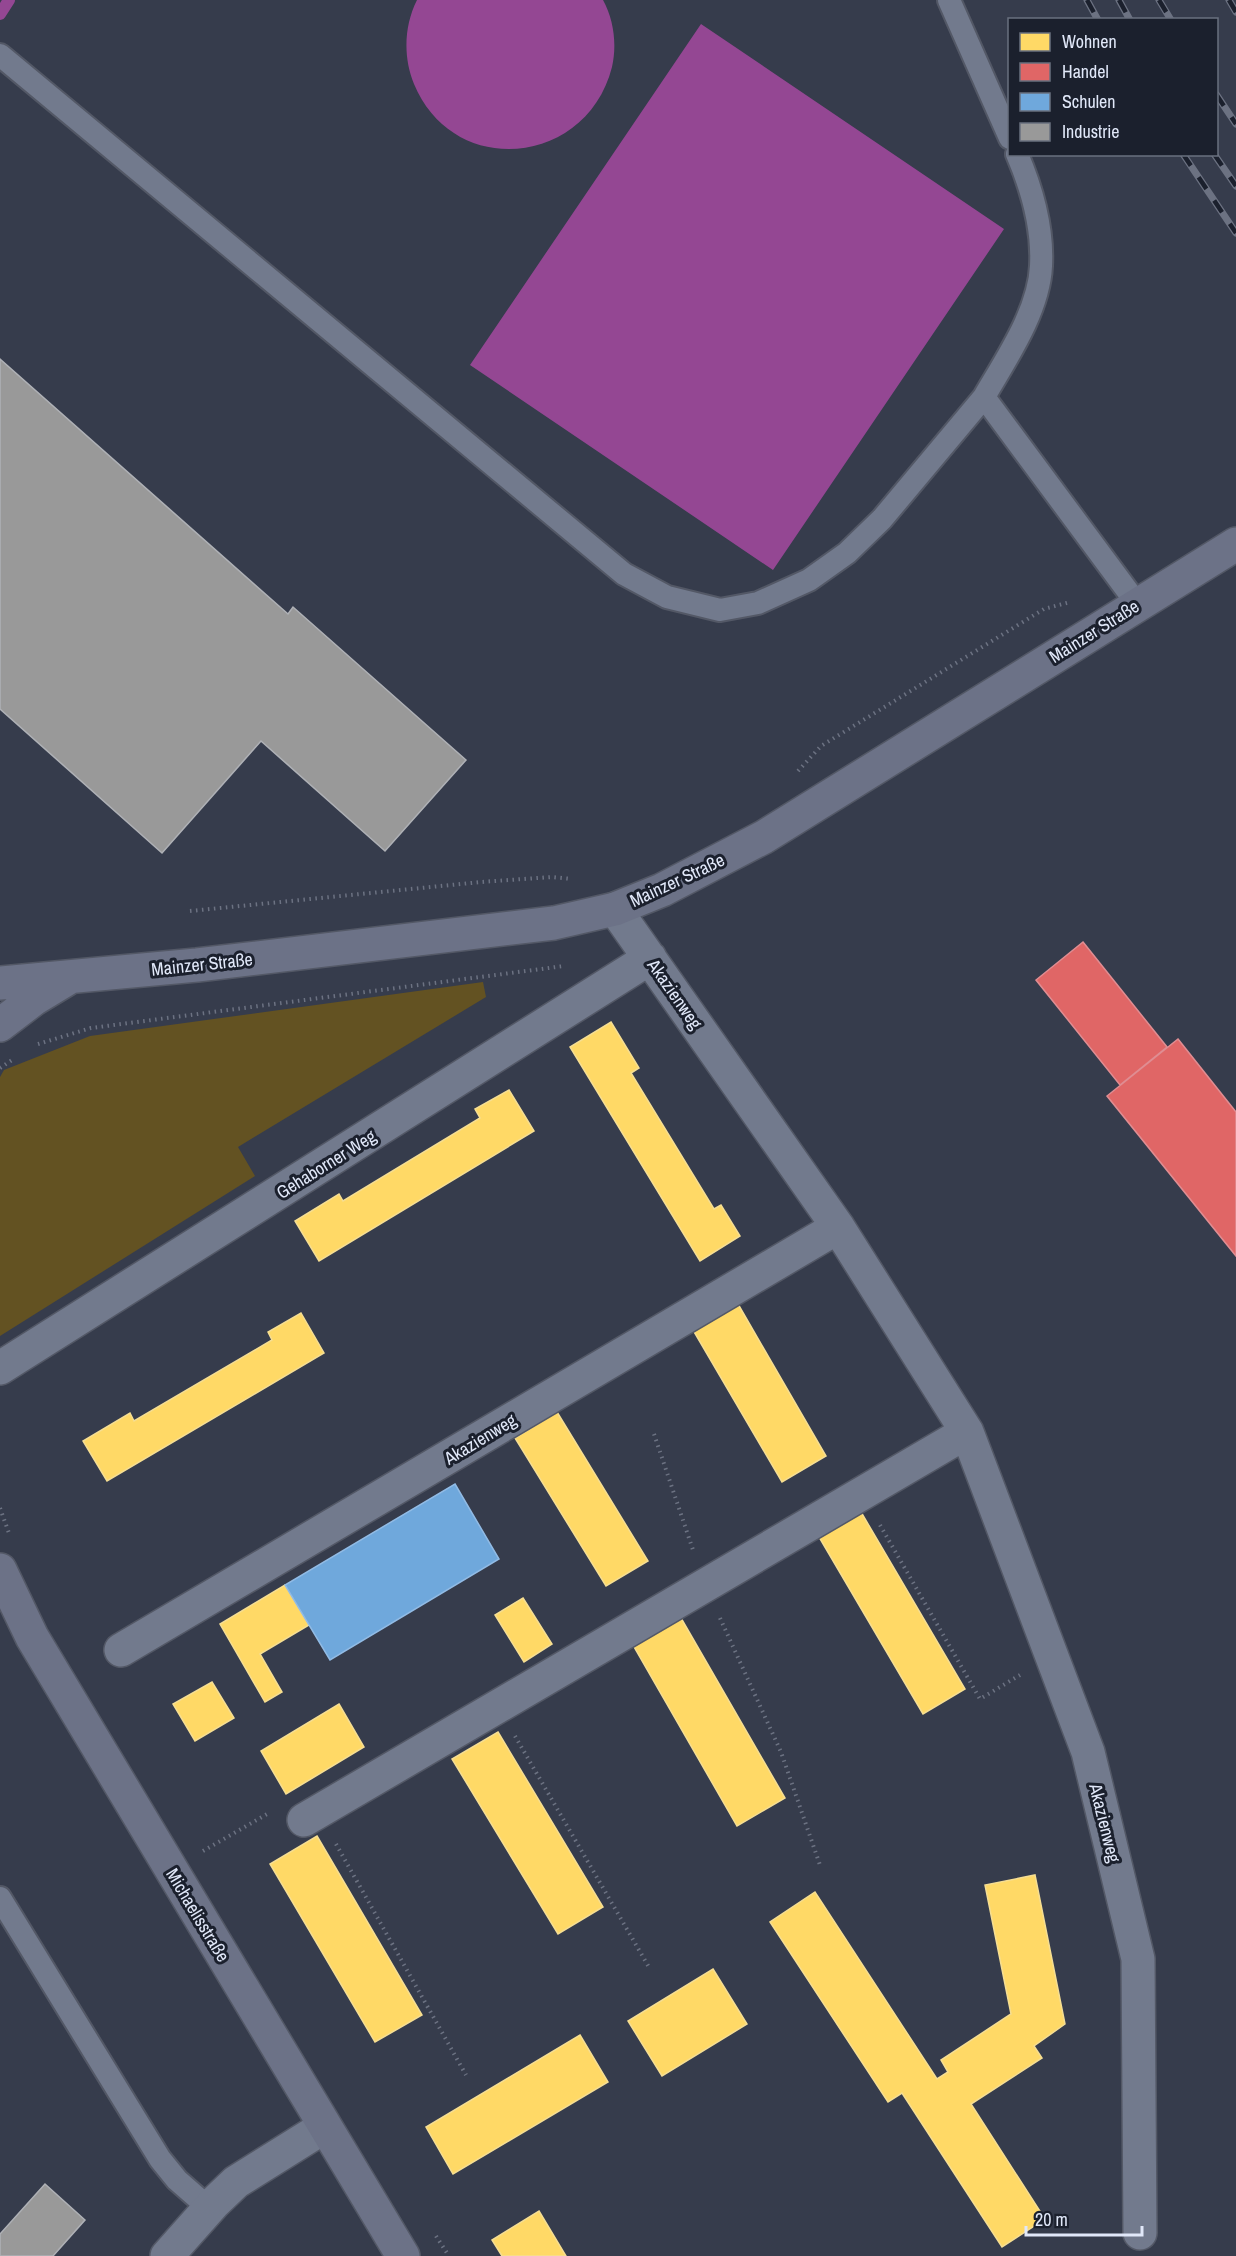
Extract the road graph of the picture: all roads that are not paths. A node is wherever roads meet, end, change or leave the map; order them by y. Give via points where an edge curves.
1 (949, 0) edge
2 (8, 62) edge
3 (1008, 133) edge
4 (1018, 156) edge
5 (984, 397) junction
6 (1236, 544) edge
7 (1138, 604) junction
8 (615, 909) junction
9 (650, 958) junction
10 (71, 976) junction
11 (0, 983) edge
12 (0, 1025) edge
13 (838, 1227) junction
14 (0, 1368) edge
15 (967, 1432) junction
16 (0, 1570) edge
17 (121, 1650) dead end
18 (311, 1816) road end
19 (0, 1898) edge
20 (324, 2127) junction
21 (209, 2208) junction
22 (1140, 2233) dead end
23 (166, 2256) edge
24 (403, 2256) edge

1 - 3 lane
2 - 5 lane via 624,574 667,597 720,610 758,603 809,580 847,553 882,519
4 - 5 lane via 1034,201 1041,267 1033,303 1018,339
5 - 7 lane
6 - 7 main road, Mainzer Straße
7 - 8 main road, Mainzer Straße via 764,837 662,890
8 - 9 street, Akazienweg
8 - 10 main road, Mainzer Straße via 543,924
9 - 13 street, Akazienweg
9 - 14 street, Gehaborner Weg
10 - 11 main road, Mainzer Straße
10 - 12 main road
13 - 15 street, Akazienweg
13 - 17 street, Akazienweg
15 - 18 street
15 - 22 street, Akazienweg via 1088,1752 1138,1959
16 - 20 main road, Michaelisstraße via 32,1637
19 - 21 lane via 160,2159
20 - 21 street via 236,2182
20 - 24 main road, Michaelisstraße
21 - 23 street

